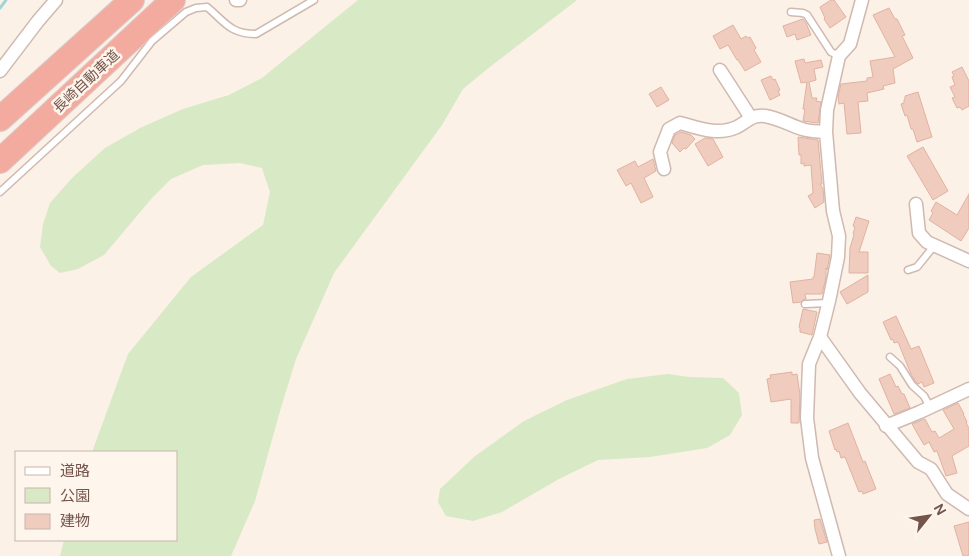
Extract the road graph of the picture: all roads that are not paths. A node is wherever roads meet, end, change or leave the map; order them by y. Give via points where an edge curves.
1 (56, 0) edge
2 (132, 0) edge
3 (173, 0) edge
4 (236, 0) edge
5 (240, 0) edge
6 (314, 0) edge
7 (862, 0) edge
8 (792, 12) dead end
9 (839, 56) junction
10 (720, 70) dead end
11 (0, 71) edge
12 (751, 118) junction
13 (0, 119) edge
14 (826, 132) junction
15 (0, 161) edge
16 (664, 169) dead end
17 (0, 192) edge
18 (916, 204) dead end
19 (934, 246) junction
20 (969, 261) edge
21 (908, 270) dead end
22 (828, 303) junction
23 (805, 304) dead end
24 (820, 338) junction
25 (890, 357) dead end
26 (969, 389) edge
27 (930, 407) junction
28 (886, 426) junction
29 (969, 509) edge
30 (839, 556) edge

1 - 11 street
2 - 13 highway, 長崎自動車道
3 - 15 highway, 長崎自動車道
4 - 5 street
6 - 17 lane via 256,34 233,30 207,7 186,12 152,41 121,81
7 - 9 street via 850,44
8 - 9 lane via 807,15 831,52
9 - 14 street via 827,110
10 - 12 street
12 - 14 street via 764,116 803,130
12 - 16 street via 737,127 711,132 680,122 669,129 660,152
14 - 22 street via 833,211 839,236
18 - 19 street via 919,233
19 - 20 street
19 - 21 lane via 917,267
22 - 23 lane
22 - 24 street
24 - 28 street
24 - 30 street via 809,364 806,418 812,458
25 - 27 lane
26 - 27 street
27 - 28 street
28 - 29 street via 918,462 932,469 947,494

